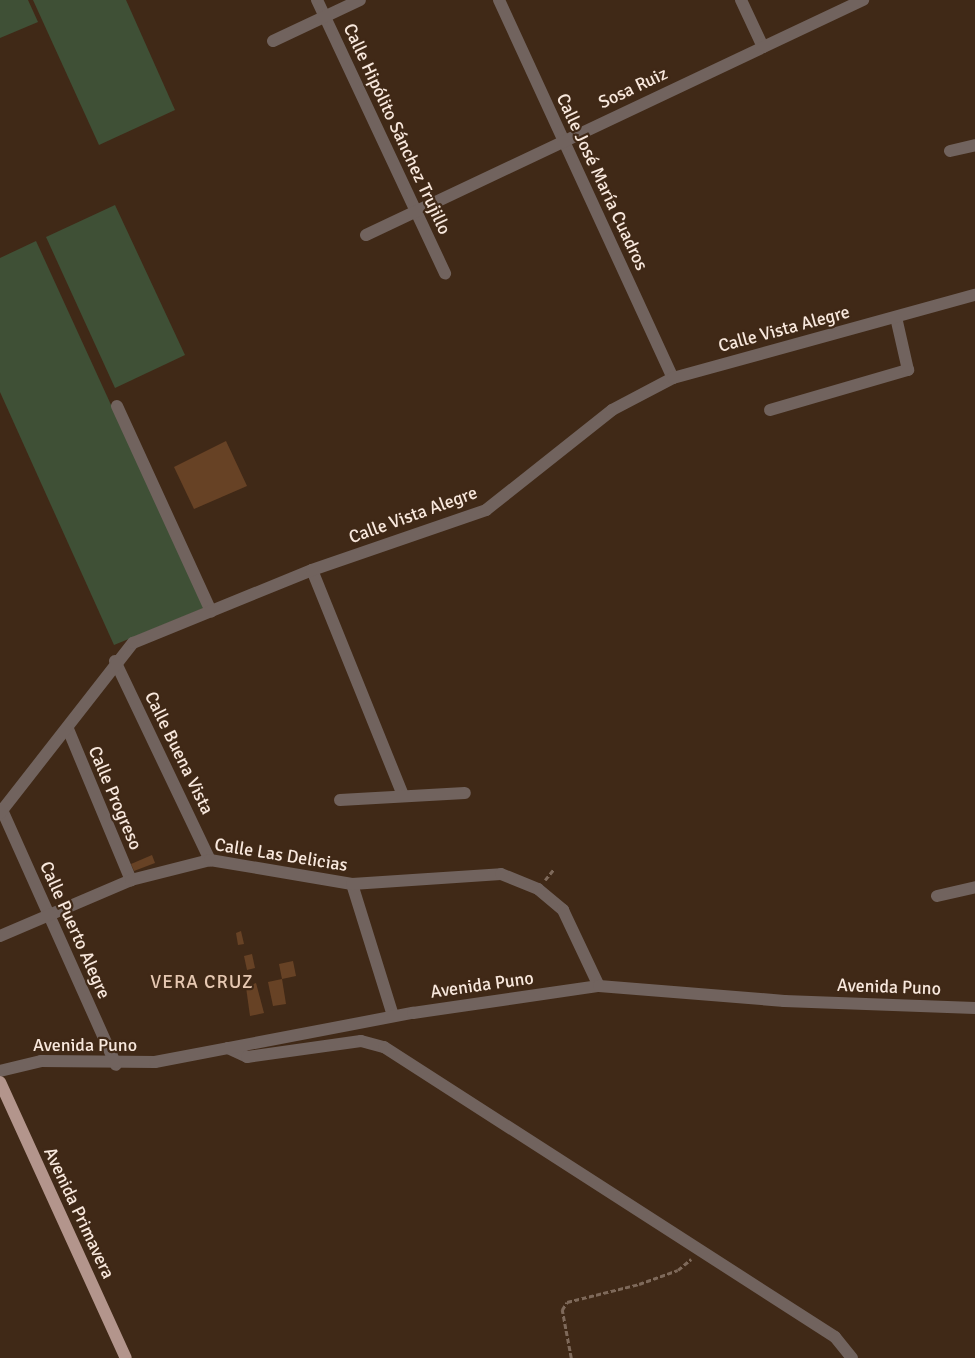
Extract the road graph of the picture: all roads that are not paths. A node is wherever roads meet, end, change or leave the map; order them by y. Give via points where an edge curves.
1 (317, 0) edge
2 (360, 0) edge
3 (499, 0) edge
4 (741, 0) edge
5 (863, 0) edge
6 (325, 16) junction
7 (274, 41) dead end
8 (763, 47) junction
9 (563, 139) junction
10 (975, 145) edge
11 (950, 151) dead end
12 (416, 211) junction
13 (366, 235) dead end
14 (445, 273) dead end
15 (975, 295) edge
16 (896, 316) junction
17 (673, 378) junction
18 (117, 406) dead end
19 (770, 410) dead end
20 (312, 570) junction
21 (211, 611) junction
22 (115, 661) junction
23 (68, 729) junction
24 (402, 793) junction
25 (465, 793) dead end
26 (340, 800) dead end
27 (1, 812) edge
28 (210, 860) junction
29 (131, 880) junction
30 (352, 884) junction
31 (975, 886) edge
32 (937, 896) dead end
33 (49, 915) junction
34 (0, 936) edge
35 (599, 986) junction
36 (975, 1008) edge
37 (393, 1016) junction
38 (228, 1048) junction
39 (116, 1065) junction
40 (0, 1071) edge
41 (0, 1082) edge
42 (126, 1358) edge
43 (852, 1358) edge

1 - 6 street, Calle Hipólito Sánchez Trujillo
2 - 6 street
3 - 9 street, Calle José María Cuadros
4 - 8 street
5 - 8 street, Sosa Ruiz
6 - 7 street
6 - 12 street, Calle Hipólito Sánchez Trujillo
8 - 9 street, Sosa Ruiz
9 - 12 street, Sosa Ruiz
9 - 17 street, Calle José María Cuadros
10 - 11 street
12 - 13 street, Sosa Ruiz
12 - 14 street, Calle Hipólito Sánchez Trujillo
15 - 16 street, Calle Vista Alegre
16 - 17 street, Calle Vista Alegre
16 - 19 street via 908,370
17 - 20 street, Calle Vista Alegre via 612,410 486,510
18 - 21 street
20 - 21 street, Calle Vista Alegre
20 - 24 street
21 - 22 street, Calle Vista Alegre via 133,643
22 - 23 street, Calle Vista Alegre
22 - 28 street, Calle Buena Vista
23 - 27 street, Calle Vista Alegre
23 - 29 street, Calle Progreso
24 - 25 street
24 - 26 street
27 - 33 street, Calle Puerto Alegre
28 - 29 street, Calle Las Delicias
28 - 30 street, Calle Las Delicias
29 - 33 street, Calle Las Delicias
30 - 35 street, Calle Las Delicias via 484,873 501,874 538,889 563,910
30 - 37 street
31 - 32 street
33 - 34 street, Calle Las Delicias
33 - 39 street, Calle Puerto Alegre
35 - 36 street, Avenida Puno via 784,1001
35 - 37 street, Avenida Puno
37 - 38 street, Avenida Puno
38 - 39 street, Avenida Puno
38 - 43 street via 247,1057 361,1041 384,1047 835,1337
39 - 40 street, Avenida Puno via 41,1061
41 - 42 main road, Avenida Primavera

